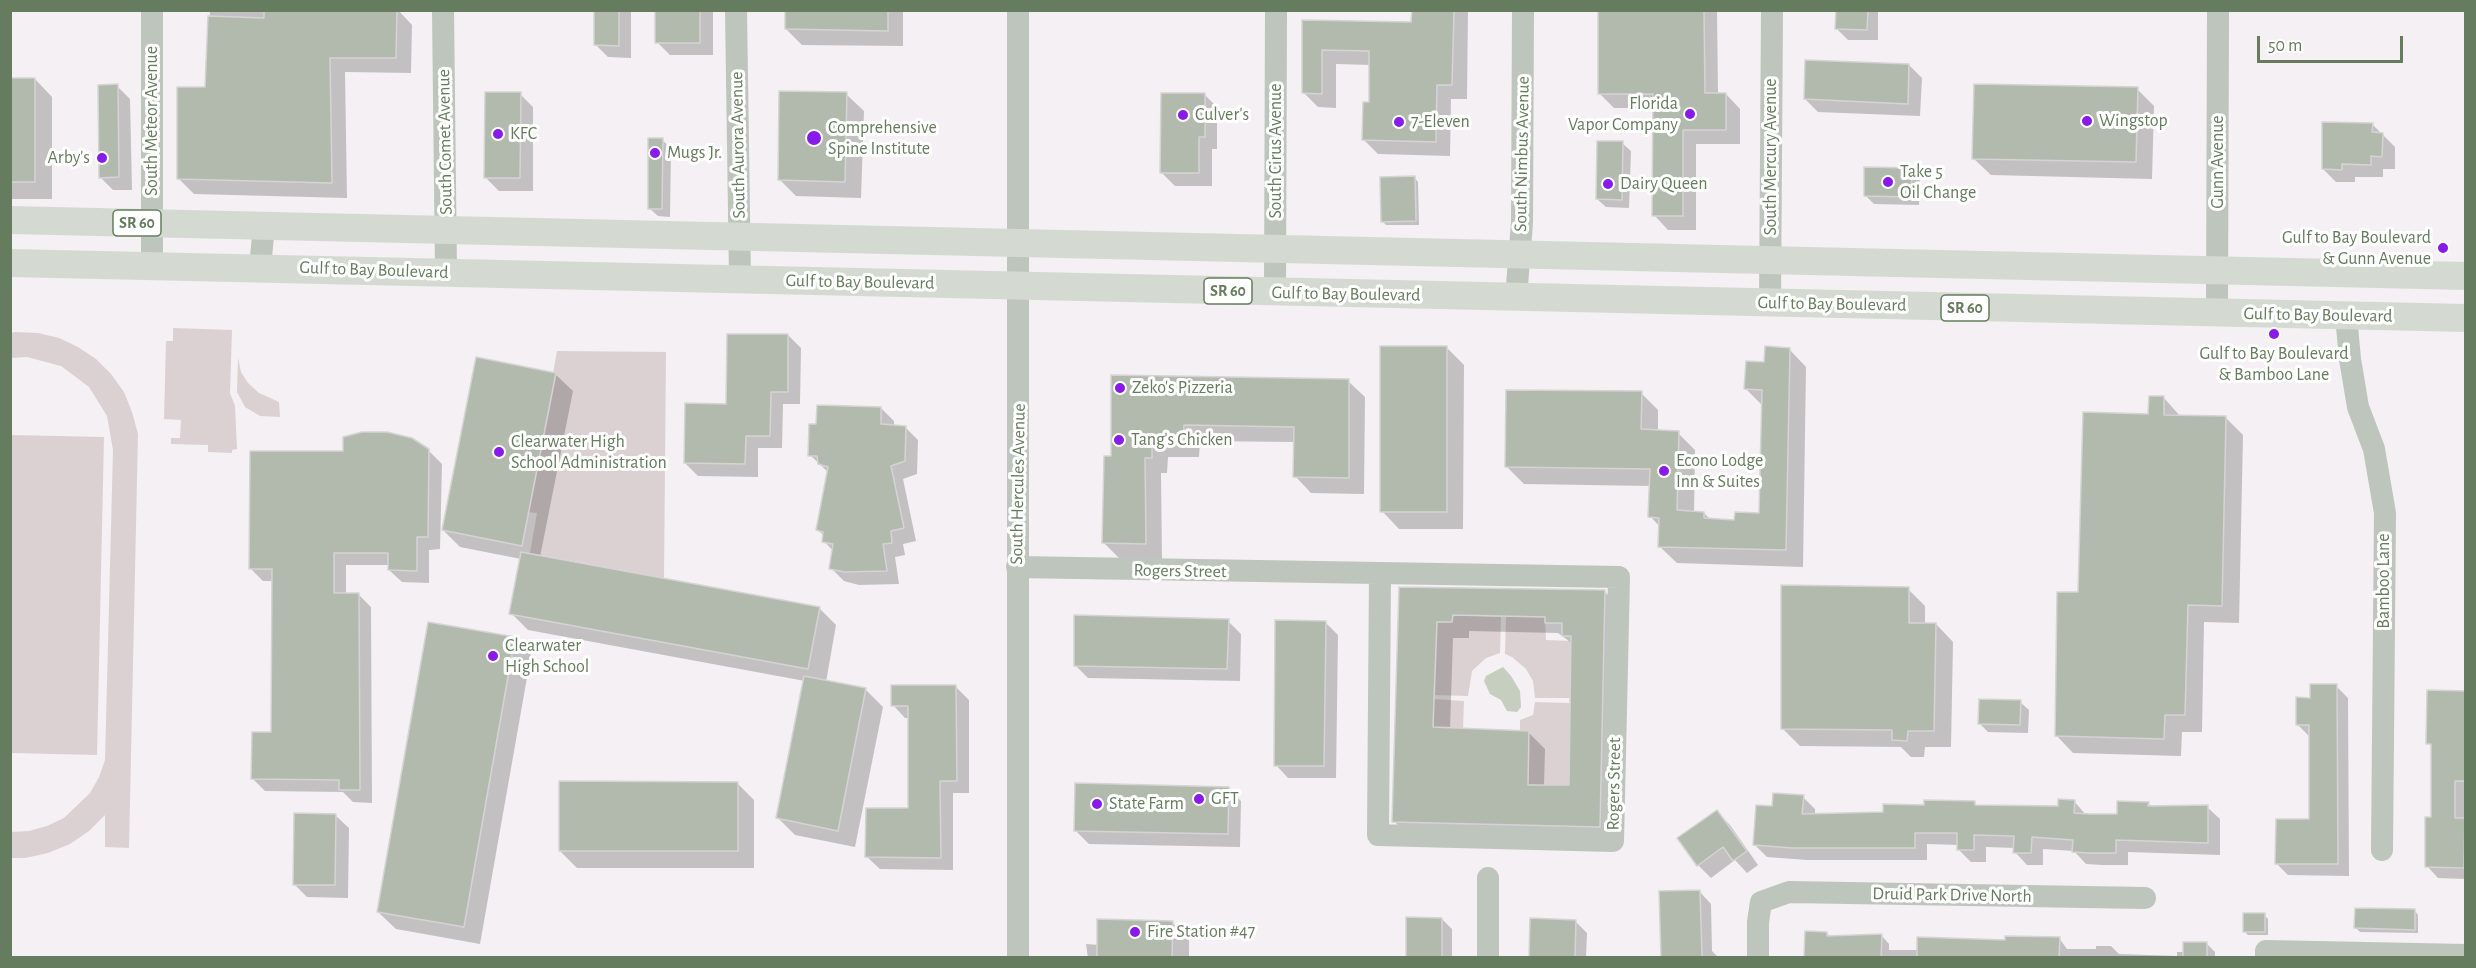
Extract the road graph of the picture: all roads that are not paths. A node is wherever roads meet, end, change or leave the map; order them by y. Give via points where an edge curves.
1 (152, 10) edge
2 (443, 10) edge
3 (736, 10) edge
4 (1018, 10) edge
5 (1276, 10) edge
6 (1523, 10) edge
7 (1772, 10) edge
8 (2218, 10) edge
9 (10, 220) edge
10 (153, 224) junction
11 (264, 226) junction
12 (447, 231) junction
13 (739, 237) junction
14 (1017, 244) junction
15 (1275, 249) junction
16 (1518, 255) junction
17 (1771, 260) junction
18 (10, 263) edge
19 (152, 267) junction
20 (260, 267) junction
21 (2217, 270) junction
22 (446, 273) junction
23 (2466, 276) edge
24 (740, 279) junction
25 (1017, 285) junction
26 (1275, 292) junction
27 (1516, 298) junction
28 (1770, 303) junction
29 (2217, 314) junction
30 (2346, 316) junction
31 (2466, 318) edge
32 (1017, 567) junction
33 (1380, 573) junction
34 (2382, 850) dead end
35 (1488, 878) dead end
36 (2145, 898) dead end
37 (2466, 955) edge
38 (1018, 957) edge
39 (1488, 957) edge
40 (1758, 957) edge
41 (2266, 957) edge

1 - 10 street, South Meteor Avenue
2 - 12 street, South Comet Avenue
3 - 13 street, South Aurora Avenue
4 - 14 street, South Hercules Avenue
5 - 15 street, South Cirus Avenue
6 - 16 street, South Nimbus Avenue via 1522,223
7 - 17 street, South Mercury Avenue
8 - 21 street, Gunn Avenue
9 - 10 main road, SR 60
10 - 11 main road, SR 60
10 - 19 street, South Meteor Avenue
11 - 12 main road, SR 60
11 - 20 street
12 - 13 main road, SR 60
12 - 22 street, South Comet Avenue
13 - 14 main road, SR 60
13 - 24 street, South Aurora Avenue
14 - 15 main road, SR 60
14 - 25 street, South Hercules Avenue
15 - 16 main road, SR 60
15 - 26 street, South Cirus Avenue
16 - 17 main road, SR 60
16 - 27 street, South Nimbus Avenue
17 - 21 main road, SR 60
17 - 28 street, South Mercury Avenue
18 - 19 main road, Gulf to Bay Boulevard / SR 60
19 - 20 main road, Gulf to Bay Boulevard / SR 60
20 - 22 main road, Gulf to Bay Boulevard / SR 60
21 - 23 main road, SR 60
21 - 29 street, Gunn Avenue
22 - 24 main road, Gulf to Bay Boulevard / SR 60
24 - 25 main road, Gulf to Bay Boulevard / SR 60
25 - 26 main road, Gulf to Bay Boulevard / SR 60
25 - 32 street, South Hercules Avenue
26 - 27 main road, Gulf to Bay Boulevard / SR 60
27 - 28 main road, Gulf to Bay Boulevard / SR 60
28 - 29 main road, Gulf to Bay Boulevard / SR 60
29 - 30 main road, Gulf to Bay Boulevard / SR 60
30 - 31 main road, Gulf to Bay Boulevard / SR 60
30 - 34 street, Bamboo Lane via 2358,406 2374,449 2385,513
32 - 33 street, Rogers Street
32 - 38 street, South Hercules Avenue
33 - 33 street, Rogers Street via 1619,577 1613,841 1378,835
35 - 39 street
36 - 40 street, Druid Park Drive North via 1789,892 1761,902
37 - 41 street via 2266,951

